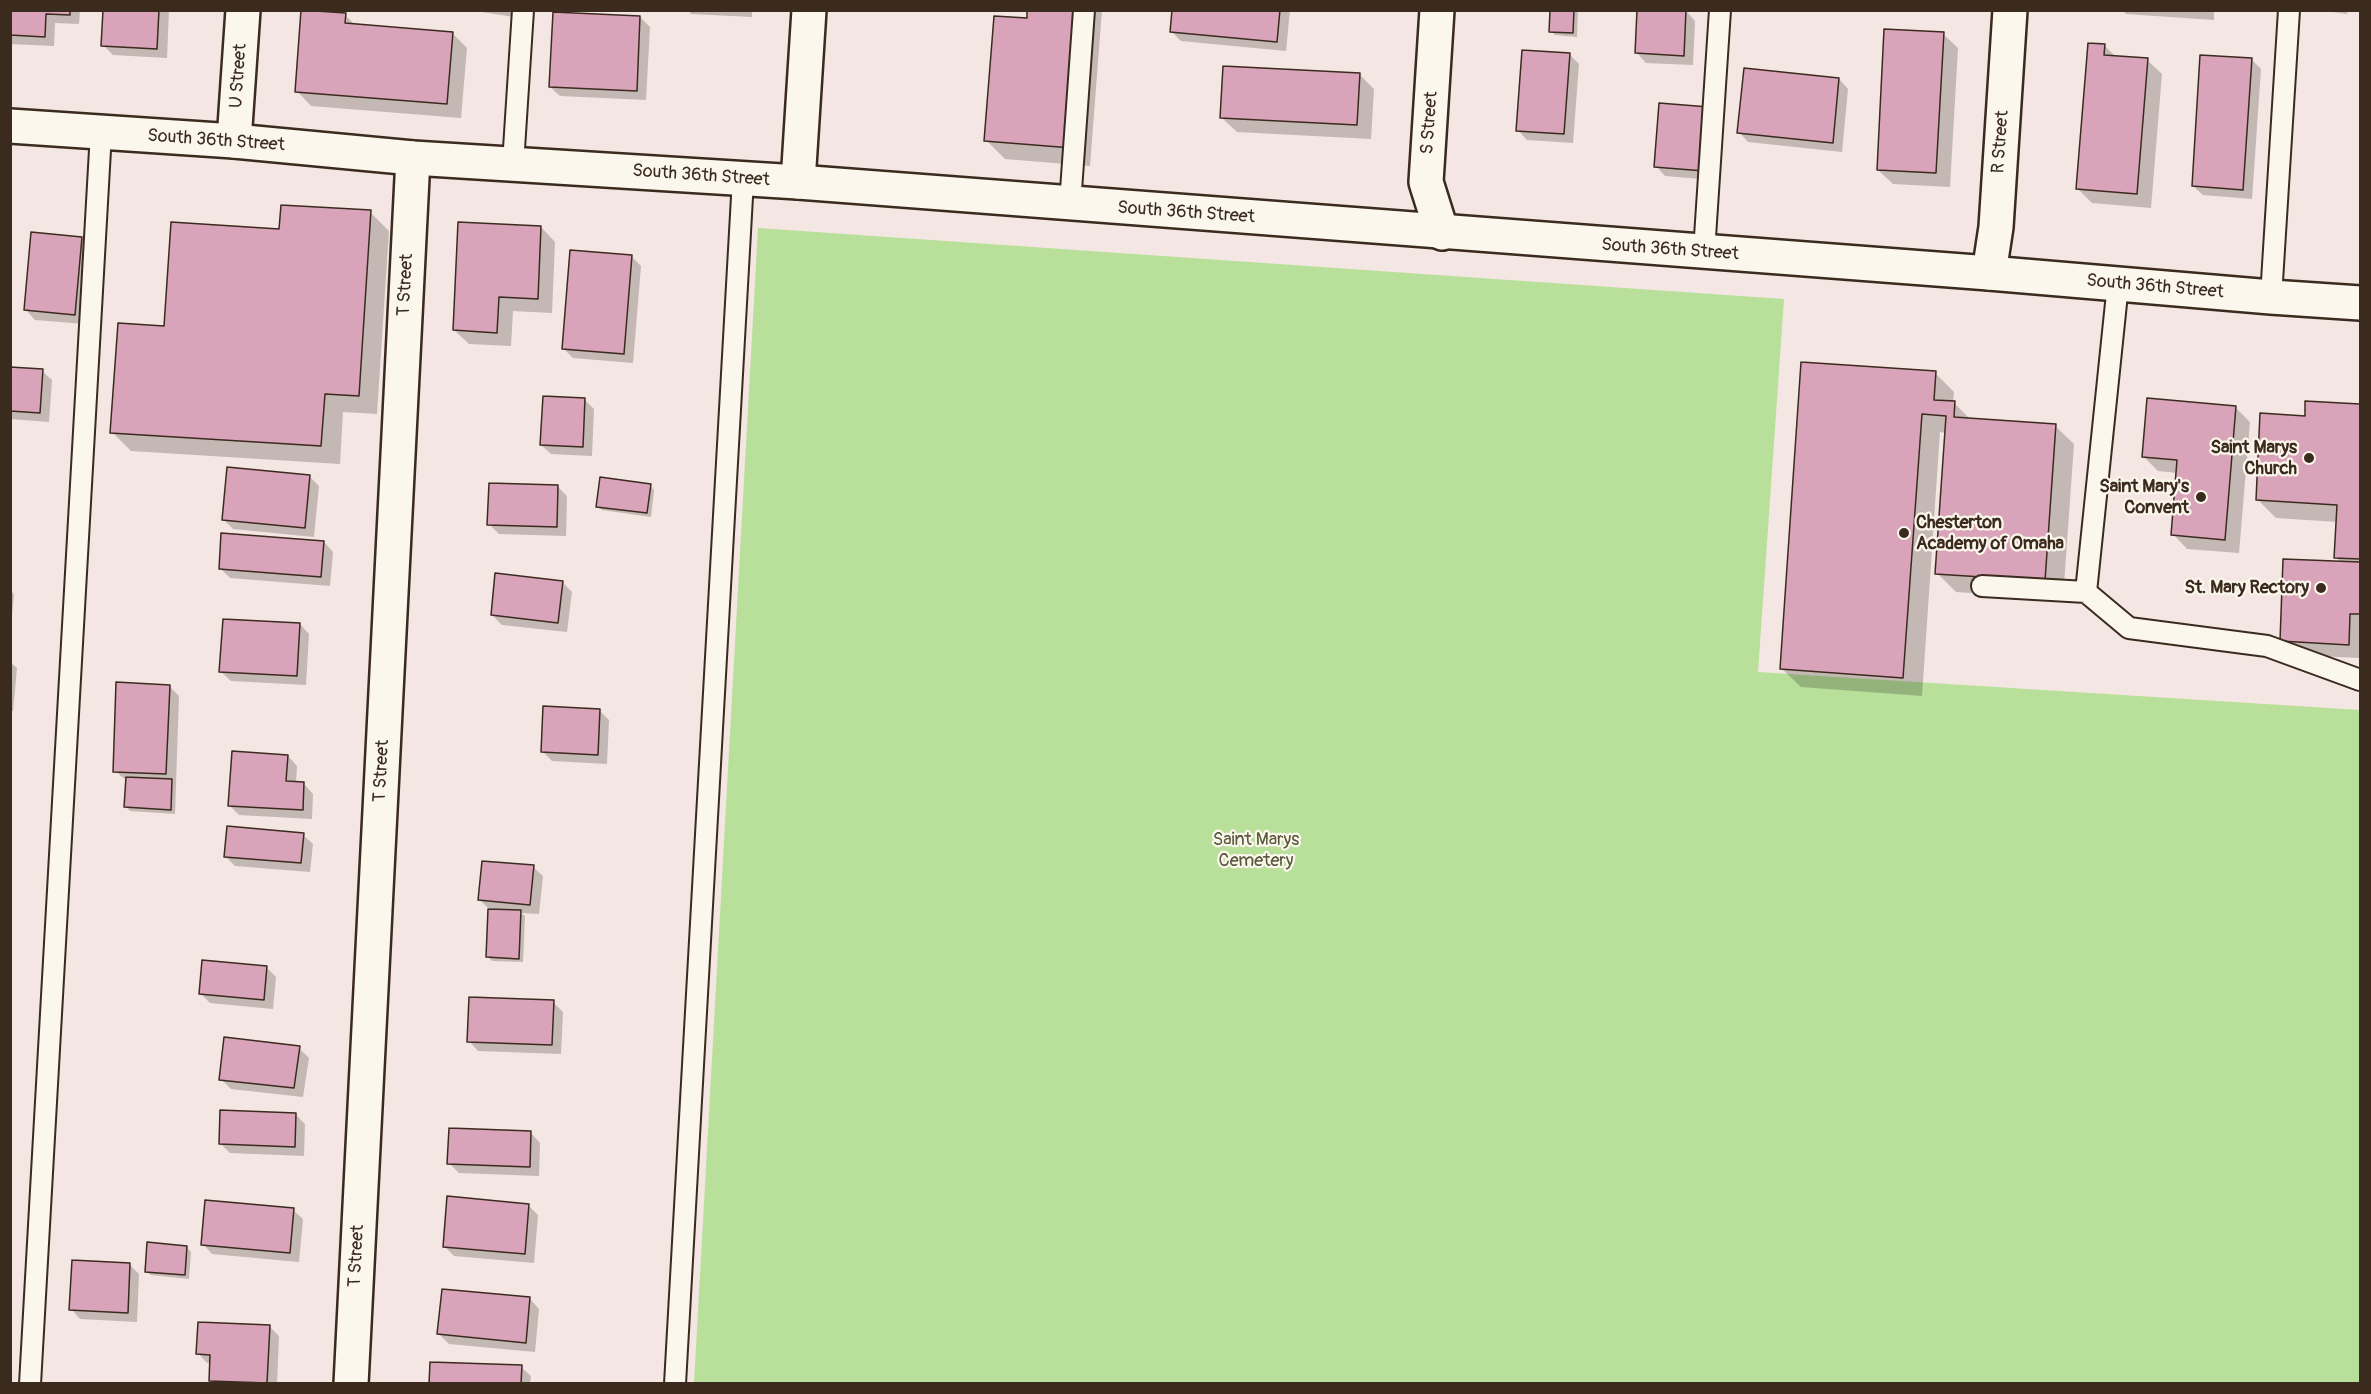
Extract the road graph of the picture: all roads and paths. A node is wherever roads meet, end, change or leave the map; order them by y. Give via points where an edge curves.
1 (243, 10) edge
2 (523, 10) edge
3 (809, 10) edge
4 (1084, 10) edge
5 (1437, 10) edge
6 (1720, 10) edge
7 (2010, 10) edge
8 (2289, 10) edge
9 (10, 126) edge
10 (101, 132) junction
11 (234, 141) junction
12 (413, 158) junction
13 (513, 164) junction
14 (743, 179) junction
15 (798, 183) junction
16 (1070, 204) junction
17 (1442, 233) junction
18 (1704, 252) junction
19 (1989, 273) junction
20 (2118, 284) junction
21 (2271, 297) junction
22 (2361, 303) edge
23 (1982, 586) dead end
24 (2086, 592) junction
25 (2361, 680) edge
26 (30, 1383) edge
27 (351, 1383) edge
28 (675, 1383) edge

1 - 11 main road, U Street
2 - 13 lane
3 - 15 main road
4 - 16 lane
5 - 17 main road, S Street via 1426,182
6 - 18 lane
7 - 19 main road, R Street via 1996,227
8 - 21 lane
9 - 10 main road, South 36th Street
10 - 11 main road, South 36th Street
10 - 26 lane
11 - 12 main road, South 36th Street
12 - 13 main road, South 36th Street
12 - 27 main road, T Street
13 - 14 main road, South 36th Street
14 - 15 main road, South 36th Street
14 - 28 lane
15 - 16 main road, South 36th Street
16 - 17 main road, South 36th Street
17 - 18 main road, South 36th Street
18 - 19 main road, South 36th Street
19 - 20 main road, South 36th Street
20 - 21 main road, South 36th Street
20 - 24 lane
21 - 22 main road, South 36th Street
23 - 24 lane
24 - 25 lane via 2129,628 2267,646

